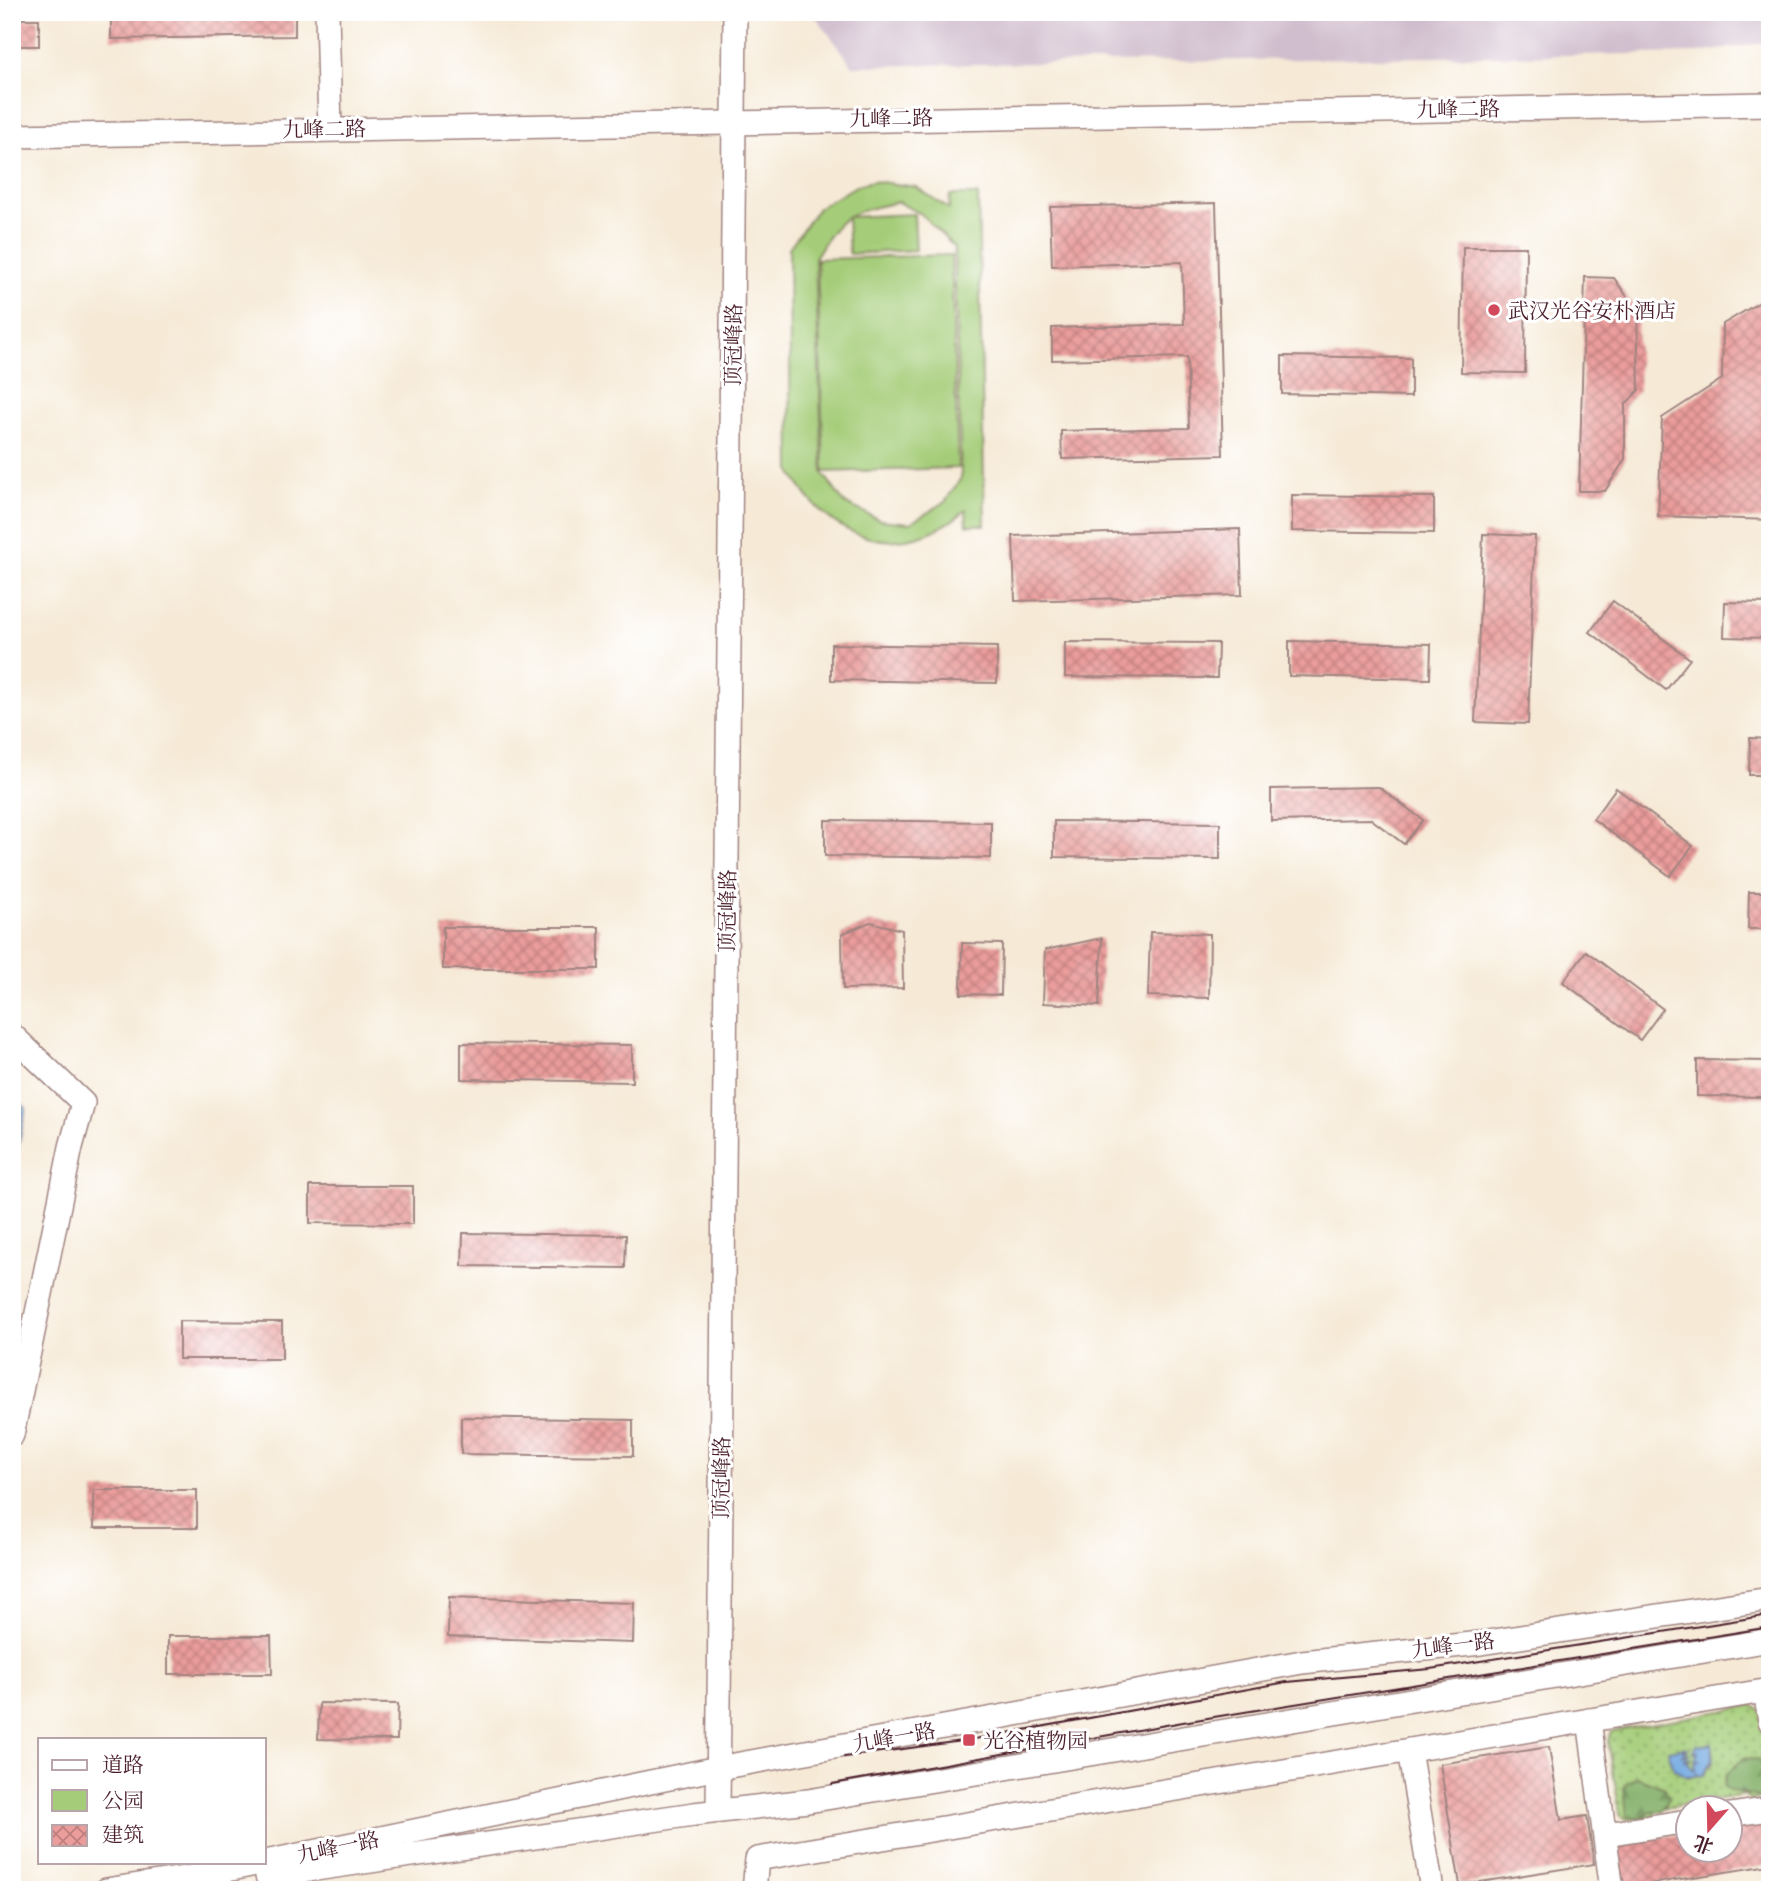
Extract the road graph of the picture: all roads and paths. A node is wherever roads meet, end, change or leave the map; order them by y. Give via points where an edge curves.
1 (327, 12) edge
2 (735, 12) edge
3 (1770, 104) edge
4 (735, 121) junction
5 (330, 129) junction
6 (12, 135) edge
7 (12, 1035) edge
8 (12, 1435) edge
9 (1770, 1599) edge
10 (1770, 1640) edge
11 (1767, 1691) edge
12 (1589, 1720) junction
13 (1770, 1721) edge
14 (1409, 1750) junction
15 (718, 1768) junction
16 (1770, 1809) edge
17 (718, 1811) junction
18 (1744, 1813) edge
19 (1674, 1823) edge
20 (1606, 1834) junction
21 (266, 1862) edge
22 (256, 1864) edge
23 (106, 1890) edge
24 (170, 1890) edge
25 (754, 1890) edge
26 (1432, 1890) edge
27 (1612, 1890) edge

1 - 5 street
2 - 4 street, 顶冠峰路
3 - 4 street, 九峰二路
4 - 5 street, 九峰二路
4 - 15 street, 顶冠峰路
5 - 6 street, 九峰二路
7 - 8 street via 83,1103
9 - 15 street, 九峰一路 via 1480,1643 1302,1662
10 - 17 street, 九峰一路 via 808,1801
11 - 12 street
11 - 13 street
12 - 14 street
12 - 20 street
14 - 25 street via 757,1859
14 - 26 street
15 - 17 street, 顶冠峰路
15 - 21 street, 九峰一路
16 - 18 street
17 - 24 street, 九峰一路
19 - 20 street
20 - 27 street
22 - 23 street, 九峰一路

